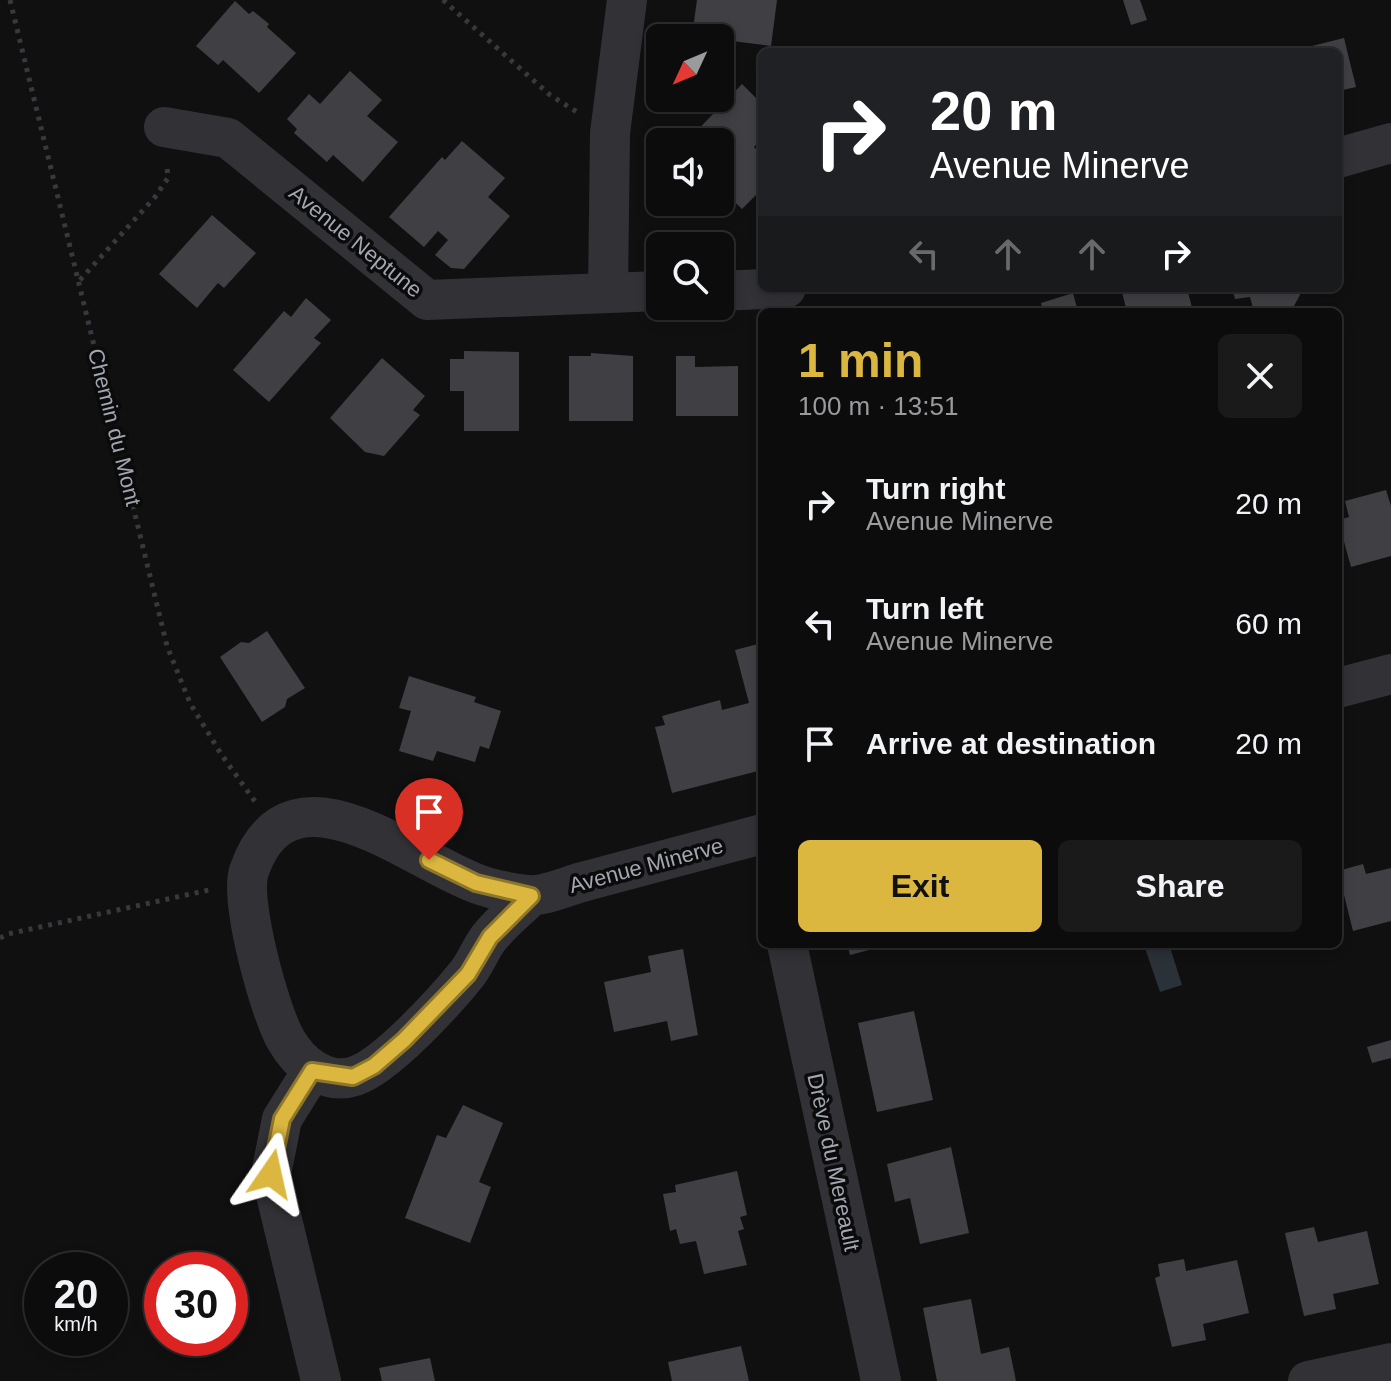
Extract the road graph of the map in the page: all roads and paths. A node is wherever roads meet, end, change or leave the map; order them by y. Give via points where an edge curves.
1 (10, 0) edge
2 (443, 0) edge
3 (627, 0) edge
4 (164, 127) joint
5 (610, 133) junction
6 (1391, 143) edge
7 (1342, 157) edge
8 (79, 280) junction
9 (758, 289) edge
10 (734, 290) edge
11 (646, 291) edge
12 (608, 292) junction
13 (1391, 674) edge
14 (1342, 687) edge
15 (276, 829) junction
16 (758, 835) edge
17 (245, 882) junction
18 (531, 896) junction
19 (0, 938) edge
20 (788, 948) edge
21 (312, 1071) junction
22 (1391, 1363) edge
23 (321, 1381) edge
24 (881, 1381) edge
25 (1308, 1381) edge

1 - 8 path, Chemin du Mont
2 - 5 path via 550,95
3 - 5 street
4 - 8 path via 168,178
4 - 12 street, Avenue Neptune via 228,138 427,300
5 - 12 street
6 - 7 street
8 - 15 path, Chemin du Mont via 167,646 190,703
9 - 10 street
11 - 12 street, Avenue Neptune
13 - 14 street
15 - 17 street via 261,845
15 - 18 street, Avenue Minerve via 300,818 331,817 359,825 476,883
16 - 18 street, Avenue Minerve
17 - 19 path
17 - 21 street via 247,911 280,1030
18 - 21 street, Avenue Minerve via 490,937 468,974 374,1066 353,1077
20 - 24 street, Drève du Mereault
21 - 23 street via 282,1119 271,1174
22 - 25 street

